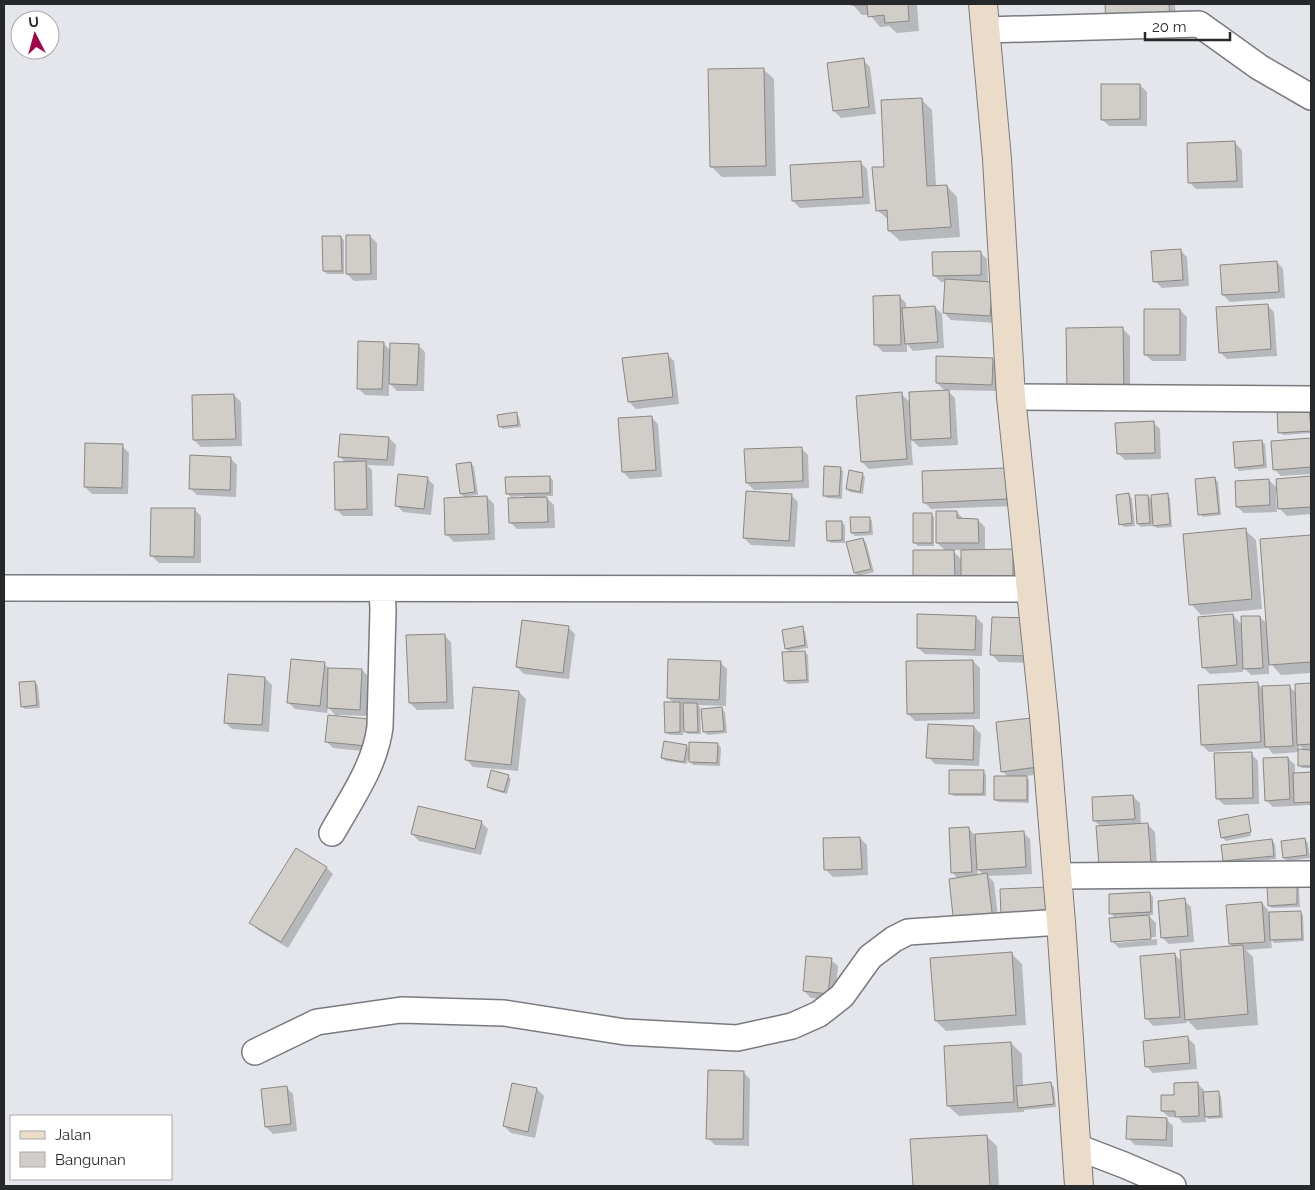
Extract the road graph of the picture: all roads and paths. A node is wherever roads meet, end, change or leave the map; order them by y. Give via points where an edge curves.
1 (985, 17) edge
2 (1311, 97) edge
3 (1011, 397) junction
4 (1311, 399) edge
5 (4, 588) edge
6 (1032, 589) junction
7 (382, 590) junction
8 (332, 833) dead end
9 (1311, 874) edge
10 (1057, 876) junction
11 (1061, 922) junction
12 (255, 1052) dead end
13 (1077, 1147) junction
14 (1079, 1186) edge
15 (1173, 1186) edge

1 - 2 street via 1199,24 1259,67
1 - 3 main road
3 - 4 street
3 - 6 main road
5 - 7 street
6 - 7 street
6 - 10 main road
7 - 8 street via 378,741 363,778
9 - 10 street
10 - 11 main road
11 - 12 street via 908,932 894,938 870,957 842,996 819,1014 792,1026 737,1038 625,1032 504,1013 401,1010 317,1022
11 - 13 main road
13 - 14 main road
13 - 15 street

